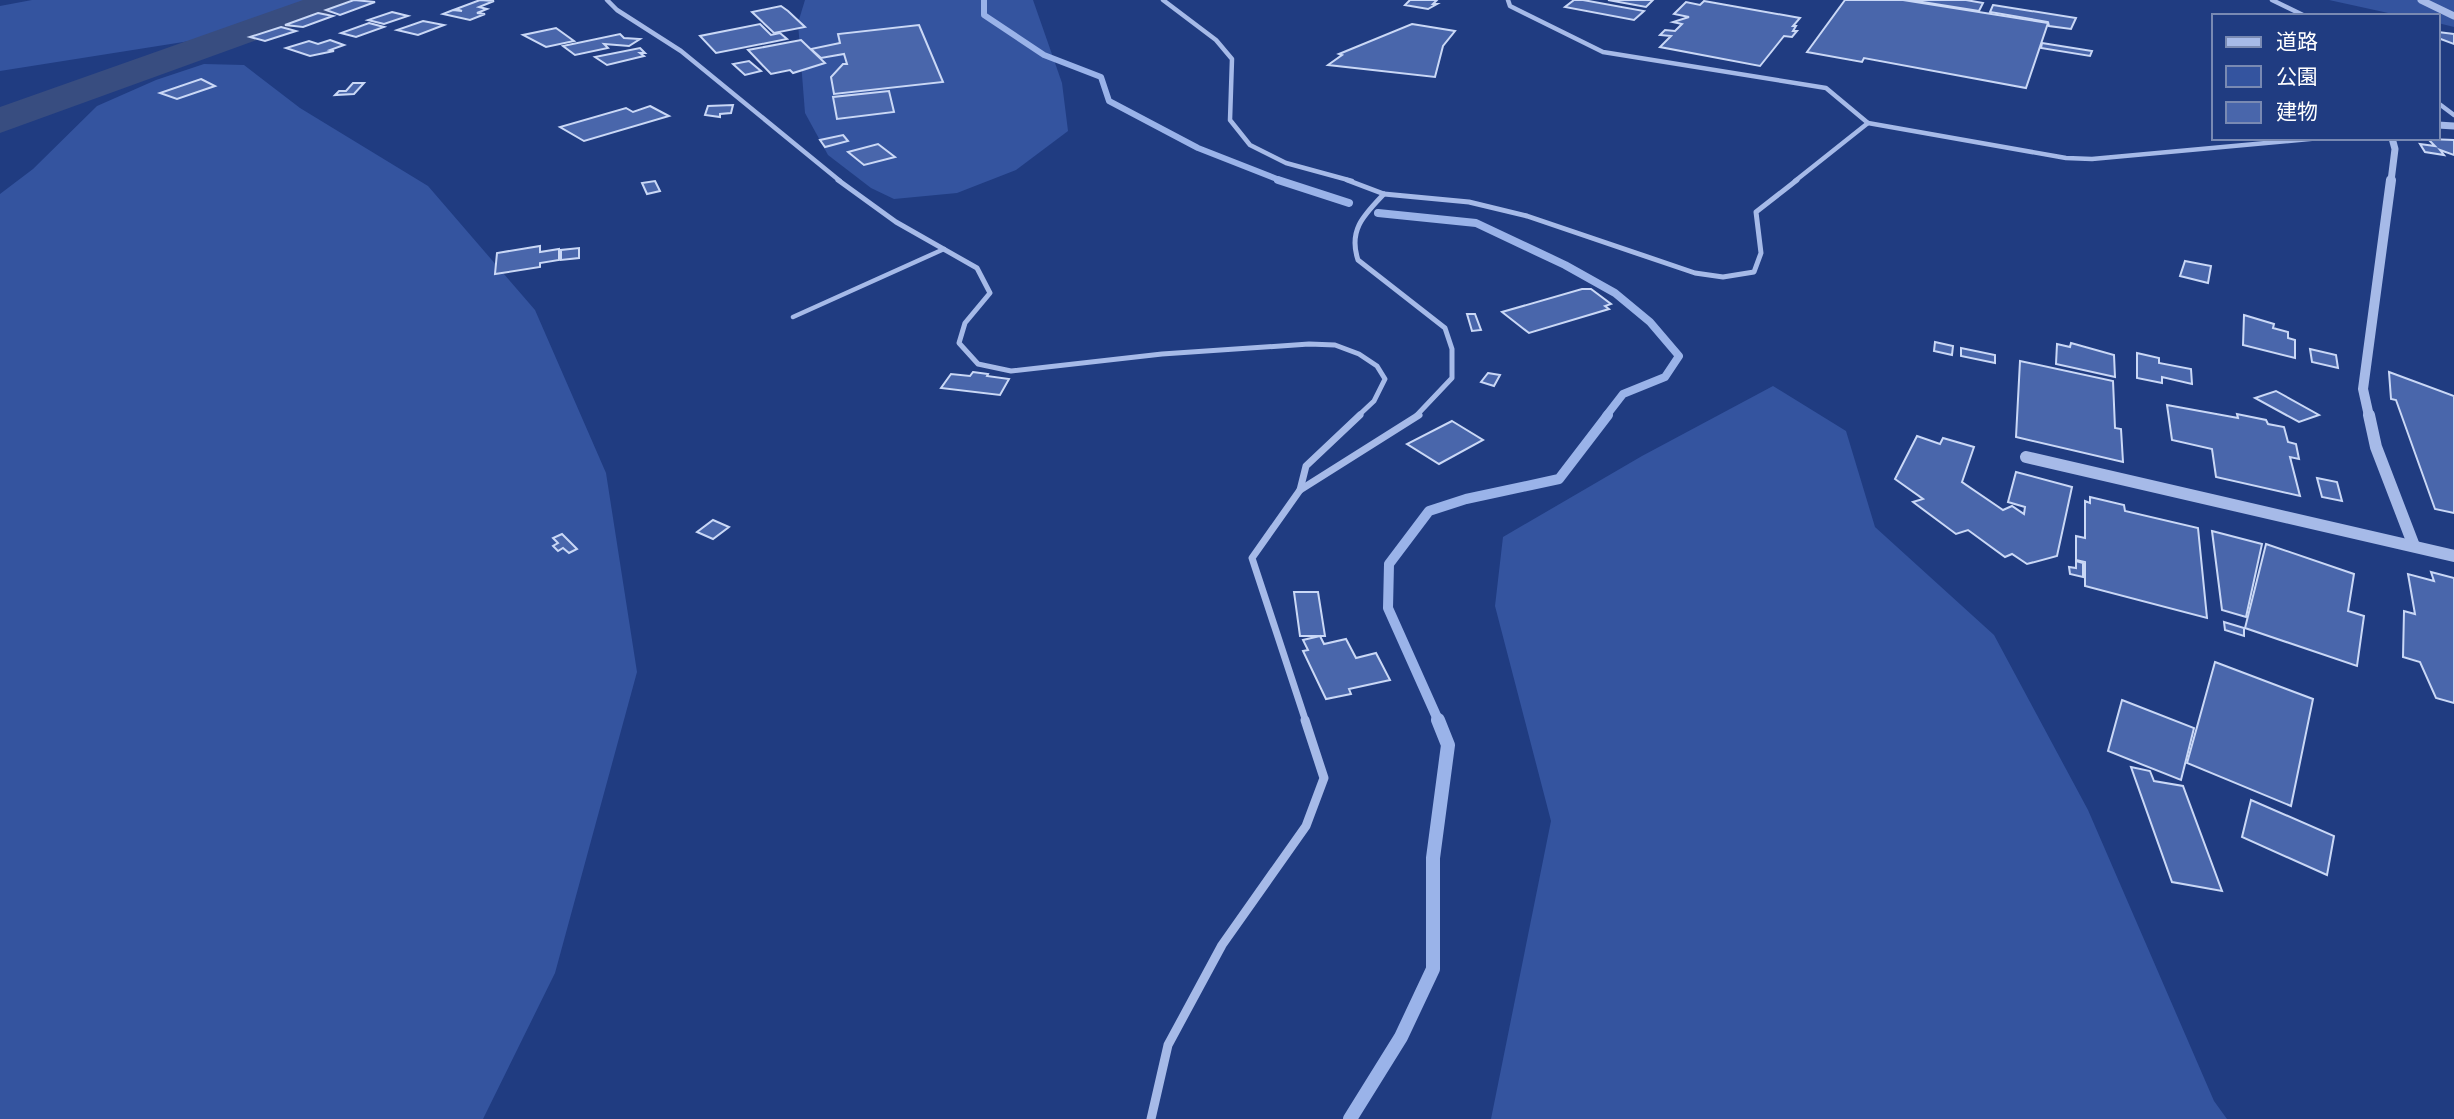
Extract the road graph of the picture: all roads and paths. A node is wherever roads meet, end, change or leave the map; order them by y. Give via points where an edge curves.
1 (607, 0) edge
2 (1163, 0) edge
3 (1508, 0) edge
4 (2272, 0) edge
5 (2421, 0) edge
6 (2301, 14) edge
7 (2454, 16) edge
8 (1868, 123) junction
9 (2298, 140) edge
10 (2393, 140) edge
11 (1384, 194) junction
12 (944, 249) junction
13 (793, 317) dead end
14 (2026, 457) dead end
15 (1300, 490) junction
16 (2414, 546) junction
17 (2454, 556) edge
18 (1151, 1119) edge

1 - 12 street via 681,51 846,186
2 - 11 street via 1216,40 1232,59 1230,120 1250,145 1286,163
3 - 8 street via 1510,6 1603,51 1826,88
4 - 6 street
5 - 7 street
8 - 9 street via 2066,158
8 - 11 street via 1756,212 1761,253 1754,272 1744,274 1695,273 1527,216 1469,202
10 - 16 street via 2363,389 2376,447
11 - 15 street via 1352,232 1352,246 1358,260 1445,328 1452,349 1452,378 1420,413
12 - 13 lane
12 - 15 street via 977,268 990,293 965,323 959,343 978,364 1011,370 1309,344 1335,345 1377,366 1385,379 1374,401 1306,466
14 - 16 street
15 - 18 street via 1252,558 1324,778 1306,826 1222,945 1168,1045
16 - 17 street

